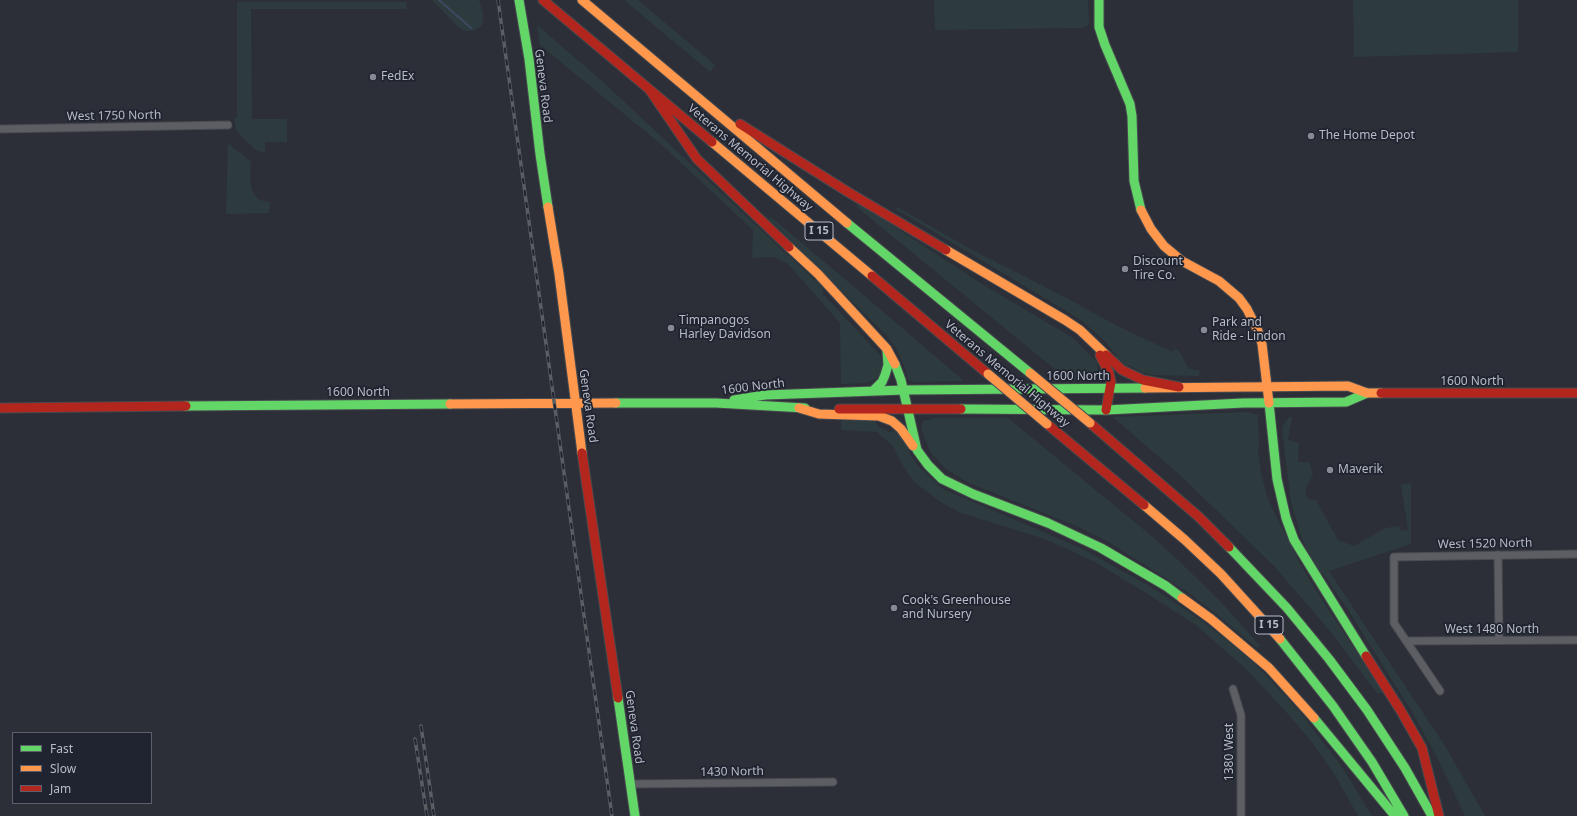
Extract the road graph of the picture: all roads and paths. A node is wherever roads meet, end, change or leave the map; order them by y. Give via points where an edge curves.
1 (519, 0) edge
2 (582, 0) edge
3 (1099, 0) edge
4 (545, 1) edge
5 (649, 89) junction
6 (698, 97) junction
7 (228, 125) dead end
8 (0, 129) edge
9 (1092, 342) junction
10 (887, 349) junction
11 (1267, 386) junction
12 (1179, 387) junction
13 (1110, 389) junction
14 (904, 390) junction
15 (873, 391) junction
16 (1368, 393) junction
17 (1577, 393) edge
18 (575, 403) junction
19 (716, 403) junction
20 (1269, 403) junction
21 (0, 408) edge
22 (799, 408) junction
23 (907, 409) junction
24 (1106, 410) junction
25 (917, 450) junction
26 (1577, 554) edge
27 (1498, 555) junction
28 (1499, 640) junction
29 (1577, 640) edge
30 (1406, 641) junction
31 (1234, 689) dead end
32 (1440, 691) dead end
33 (833, 782) dead end
34 (630, 784) junction
35 (635, 816) edge
36 (1241, 816) edge
37 (1395, 816) edge
38 (1404, 816) edge
39 (1432, 816) edge
40 (1438, 816) edge

1 - 18 main road, Geneva Road
2 - 6 main road, Veterans Memorial Highway / I 15
3 - 11 main road via 1100,27 1105,45 1130,104 1134,181 1145,219 1157,238 1173,255 1219,281 1239,298 1258,331
4 - 5 main road, Veterans Memorial Highway / I 15
5 - 10 main road via 697,158 818,274
5 - 38 main road, Veterans Memorial Highway / I 15, bridge via 1185,540 1268,625 1305,669 1372,762
6 - 9 main road via 848,192 1065,320
6 - 39 main road, Veterans Memorial Highway / I 15, bridge via 1090,423 1198,517 1238,556 1287,608 1329,659 1405,768
7 - 8 street, West 1750 North
9 - 12 main road via 1122,370 1143,380
9 - 13 main road via 1109,373
10 - 14 main road via 898,370
10 - 15 main road via 885,376
11 - 12 main road, 1600 North
11 - 16 main road, 1600 North via 1348,386
11 - 20 main road
12 - 13 main road, 1600 North
13 - 14 main road, 1600 North
13 - 24 main road
14 - 15 main road, 1600 North
14 - 23 main road
15 - 19 main road, 1600 North via 765,395
16 - 17 main road, 1600 North
16 - 20 main road, 1600 North via 1346,402
18 - 19 main road, 1600 North
18 - 21 main road, 1600 North
18 - 34 main road, Geneva Road
19 - 22 main road, 1600 North
20 - 24 main road, 1600 North
20 - 40 main road via 1280,492 1294,540 1422,748
22 - 23 main road, 1600 North
22 - 25 main road via 819,414 879,416 892,421 901,429
23 - 24 main road, 1600 North
23 - 25 main road
25 - 37 main road via 942,479 1048,523 1100,548 1166,586 1211,619 1269,668
26 - 27 street, West 1520 North
27 - 28 street
27 - 30 street, West 1520 North via 1394,556 1394,623
28 - 29 street, West 1480 North
28 - 30 street, West 1480 North
30 - 32 street
31 - 36 street, 1380 West via 1241,715
33 - 34 street, 1430 North
34 - 35 main road, Geneva Road

